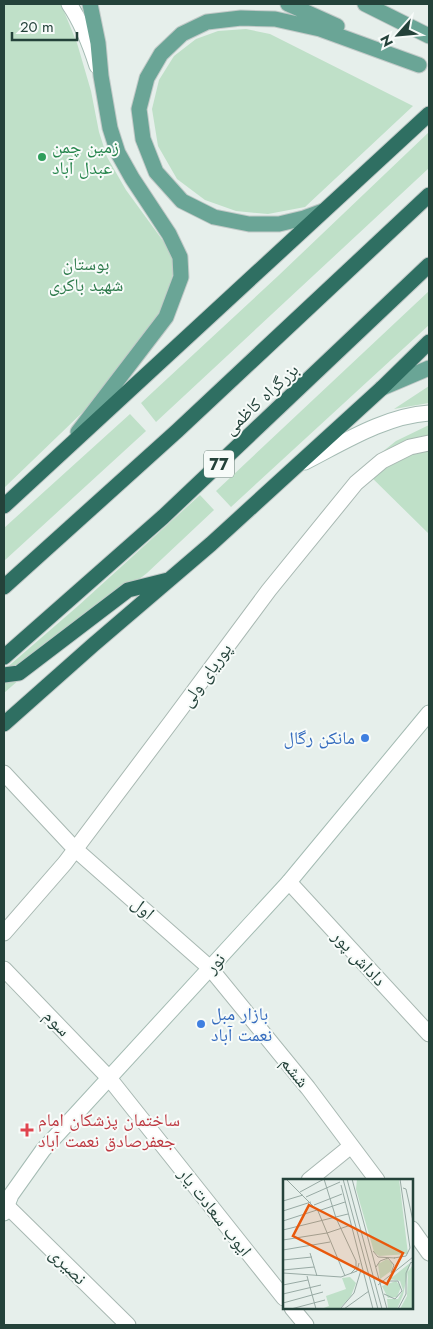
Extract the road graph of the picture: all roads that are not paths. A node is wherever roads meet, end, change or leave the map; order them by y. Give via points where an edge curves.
1 (69, 4) edge
2 (90, 4) edge
3 (288, 4) edge
4 (365, 4) edge
5 (387, 4) edge
6 (405, 24) junction
7 (429, 36) edge
8 (424, 67) edge
9 (100, 76) junction
10 (429, 114) edge
11 (429, 195) edge
12 (327, 209) junction
13 (429, 265) edge
14 (429, 342) edge
15 (429, 368) edge
16 (382, 388) junction
17 (429, 413) edge
18 (429, 443) edge
19 (65, 450) junction
20 (296, 466) junction
21 (4, 506) edge
22 (170, 579) junction
23 (4, 587) edge
24 (4, 657) edge
25 (4, 675) edge
26 (429, 713) edge
27 (4, 724) edge
28 (4, 773) edge
29 (75, 849) junction
30 (289, 882) junction
31 (4, 933) edge
32 (210, 968) junction
33 (4, 969) edge
34 (429, 1034) edge
35 (110, 1078) junction
36 (351, 1146) junction
37 (311, 1179) edge
38 (375, 1179) edge
39 (7, 1201) edge
40 (413, 1230) edge
41 (429, 1253) edge
42 (283, 1297) edge
43 (293, 1309) edge
44 (128, 1325) edge
45 (306, 1325) edge

1 - 9 street via 90,44
2 - 9 main road via 98,43
3 - 8 main road
4 - 6 main road
5 - 6 main road
6 - 7 main road
8 - 12 main road via 320,29 275,19 207,22 182,34 161,54 147,78 139,109 143,140 156,172 182,201 214,217 249,224 279,224
9 - 19 main road via 118,153 169,234 180,257 181,277 166,317
10 - 12 highway
11 - 23 highway, بزرگراه کاظمی via 177,431
12 - 19 highway
13 - 24 highway, بزرگراه کاظمی / 77 via 163,517
14 - 16 highway
15 - 16 main road
16 - 20 highway
17 - 20 street via 413,414 369,430
18 - 29 street, پوریای ولی via 410,447 382,461 356,483 269,590
19 - 21 highway
20 - 22 highway
22 - 25 highway via 128,590 19,673
22 - 27 highway
26 - 30 street, نور
28 - 29 street, اول
29 - 31 street, پوریای ولی
29 - 32 street, اول
30 - 32 street, نور
30 - 34 street, داداش پور
32 - 35 street, نور
32 - 36 street, ششم
33 - 35 street, سوم
35 - 39 street, نور via 43,1150
35 - 42 street, ایوب سعادت یار
36 - 37 street
36 - 38 street, ششم
39 - 44 street, نصیری
40 - 41 street
43 - 45 street

